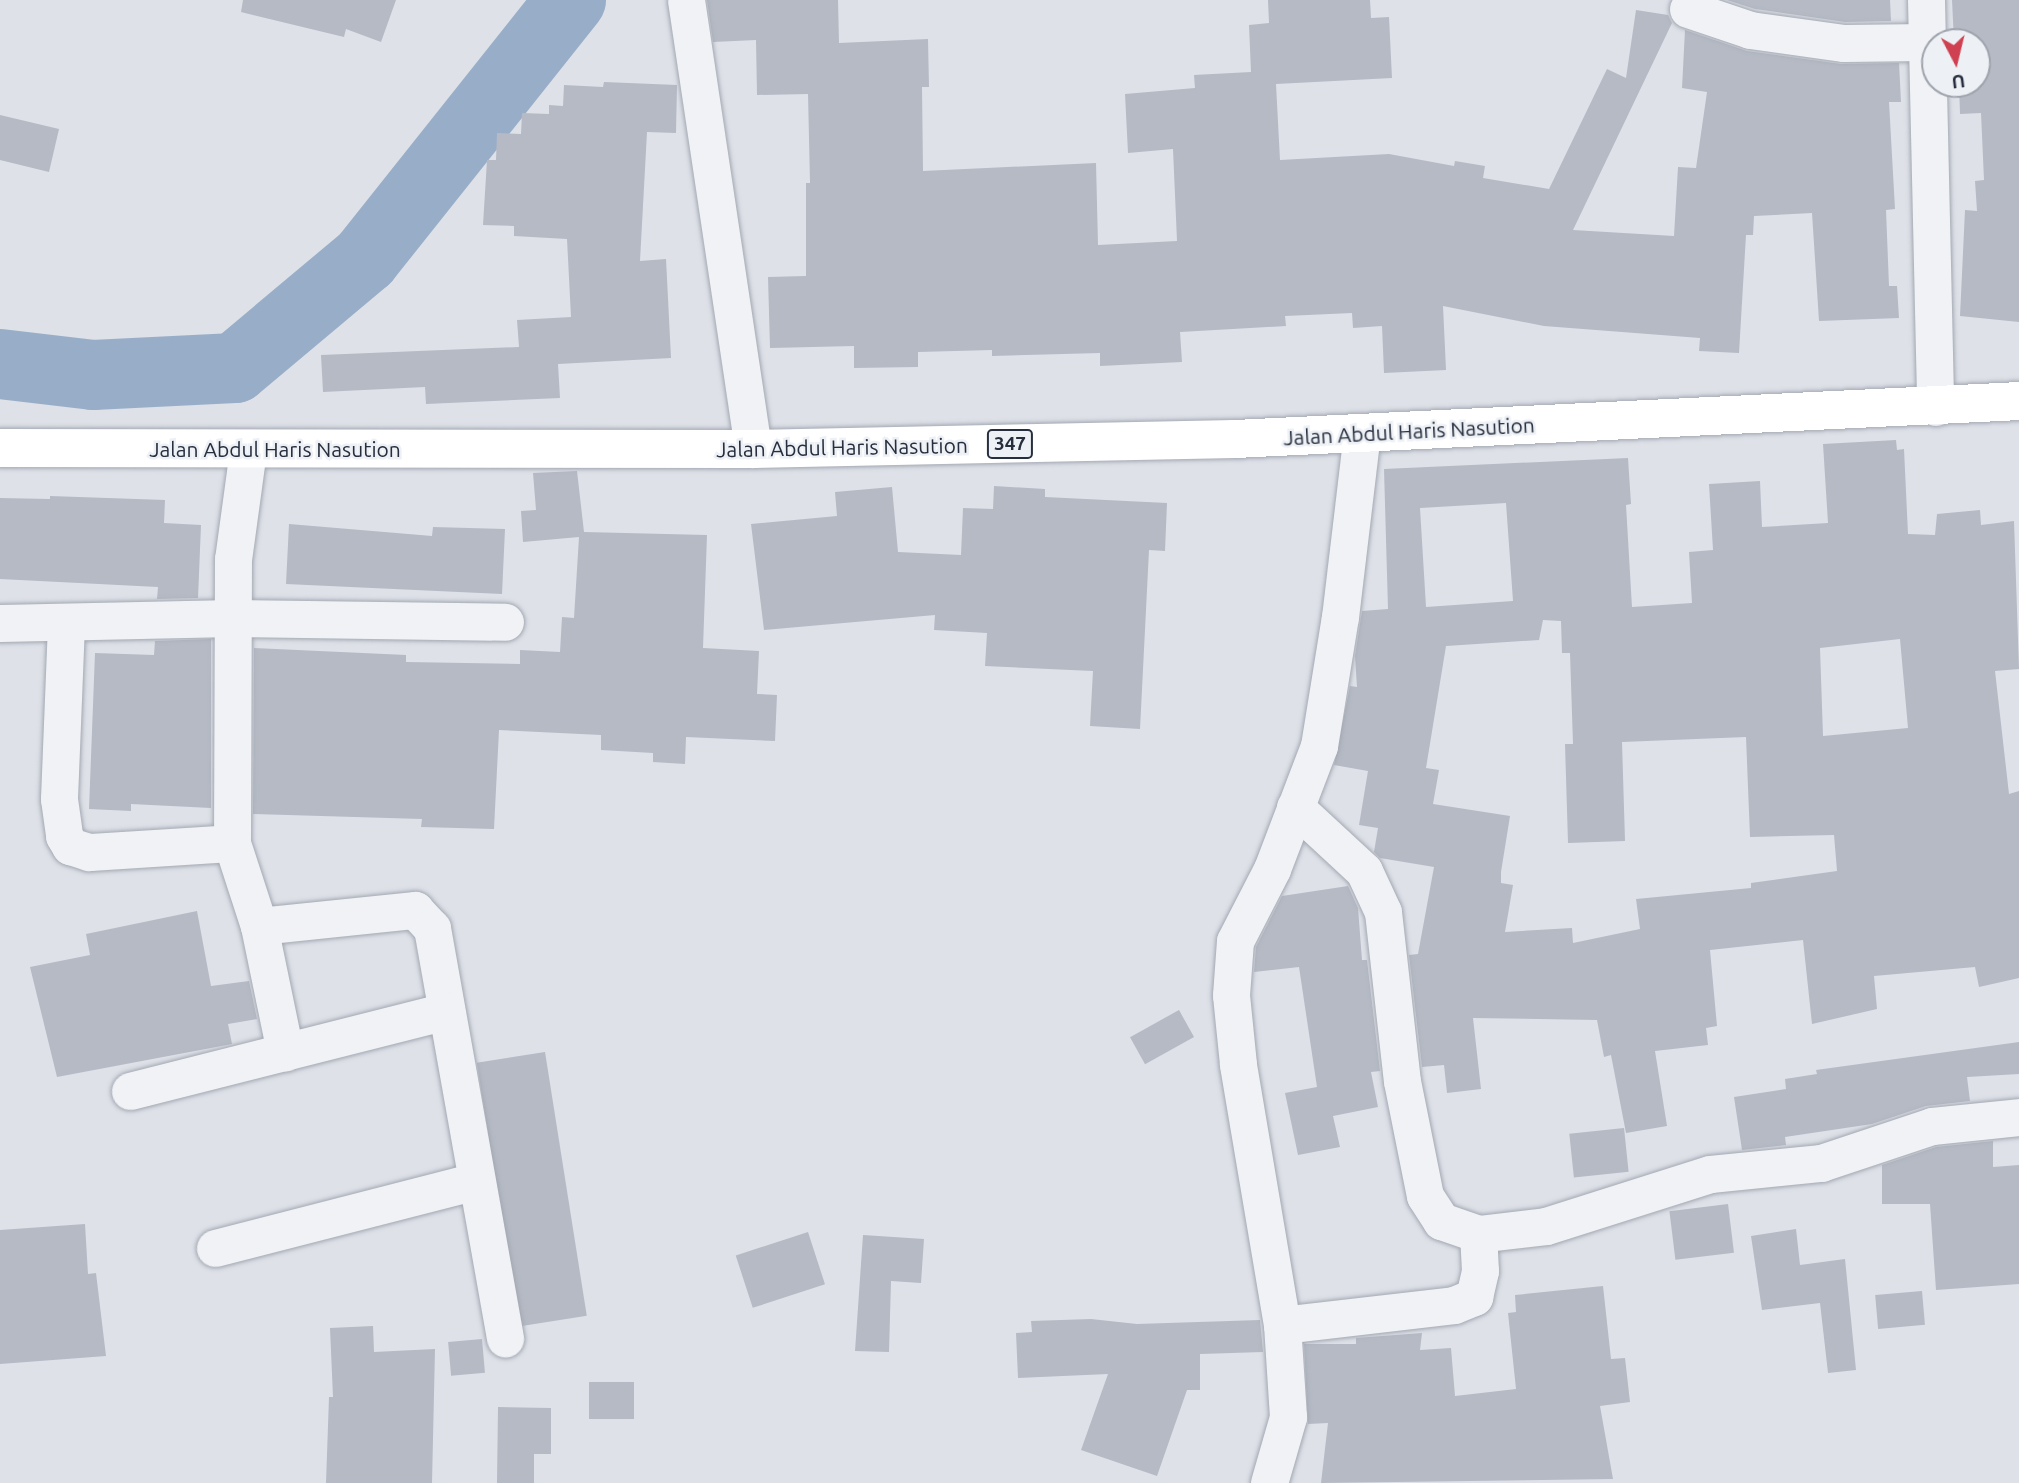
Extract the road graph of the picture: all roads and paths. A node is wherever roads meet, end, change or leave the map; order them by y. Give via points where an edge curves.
1 (686, 0) edge
2 (1926, 0) edge
3 (1688, 9) dead end
4 (1926, 28) edge
5 (1921, 42) edge
6 (1927, 98) edge
7 (2019, 401) edge
8 (1935, 407) junction
9 (1362, 433) junction
10 (0, 448) edge
11 (753, 449) junction
12 (248, 450) junction
13 (233, 618) junction
14 (505, 622) dead end
15 (0, 623) edge
16 (66, 624) junction
17 (1295, 807) junction
18 (232, 843) junction
19 (259, 926) junction
20 (446, 1012) junction
21 (285, 1052) junction
22 (130, 1091) dead end
23 (2019, 1117) edge
24 (476, 1181) junction
25 (1478, 1234) junction
26 (215, 1248) dead end
27 (1282, 1325) junction
28 (505, 1339) dead end
29 (1269, 1483) edge

1 - 11 street
2 - 4 street
3 - 5 street via 1751,30 1844,43
6 - 8 street
7 - 8 main road, Jalan Abdul Haris Nasution / 347
8 - 9 main road, Jalan Abdul Haris Nasution / 347
9 - 11 main road, Jalan Abdul Haris Nasution / 347
9 - 17 street via 1319,746
10 - 12 main road, Jalan Abdul Haris Nasution / 347
11 - 12 main road, Jalan Abdul Haris Nasution / 347
12 - 13 street via 233,559
13 - 14 street
13 - 16 street
13 - 18 street
15 - 16 street
16 - 18 street via 59,799 64,836 70,846 89,852
17 - 25 street via 1364,872 1383,912 1402,1081 1425,1196 1441,1221
17 - 27 street via 1272,869 1235,941 1231,995 1238,1064
18 - 19 street
19 - 20 street via 415,910 432,928
19 - 21 street
20 - 21 street
20 - 24 street
21 - 22 street
23 - 25 street via 1932,1126 1821,1163 1710,1174 1546,1226
24 - 26 street
24 - 28 street
25 - 27 street via 1480,1271 1474,1297 1454,1305
27 - 29 street via 1288,1417

